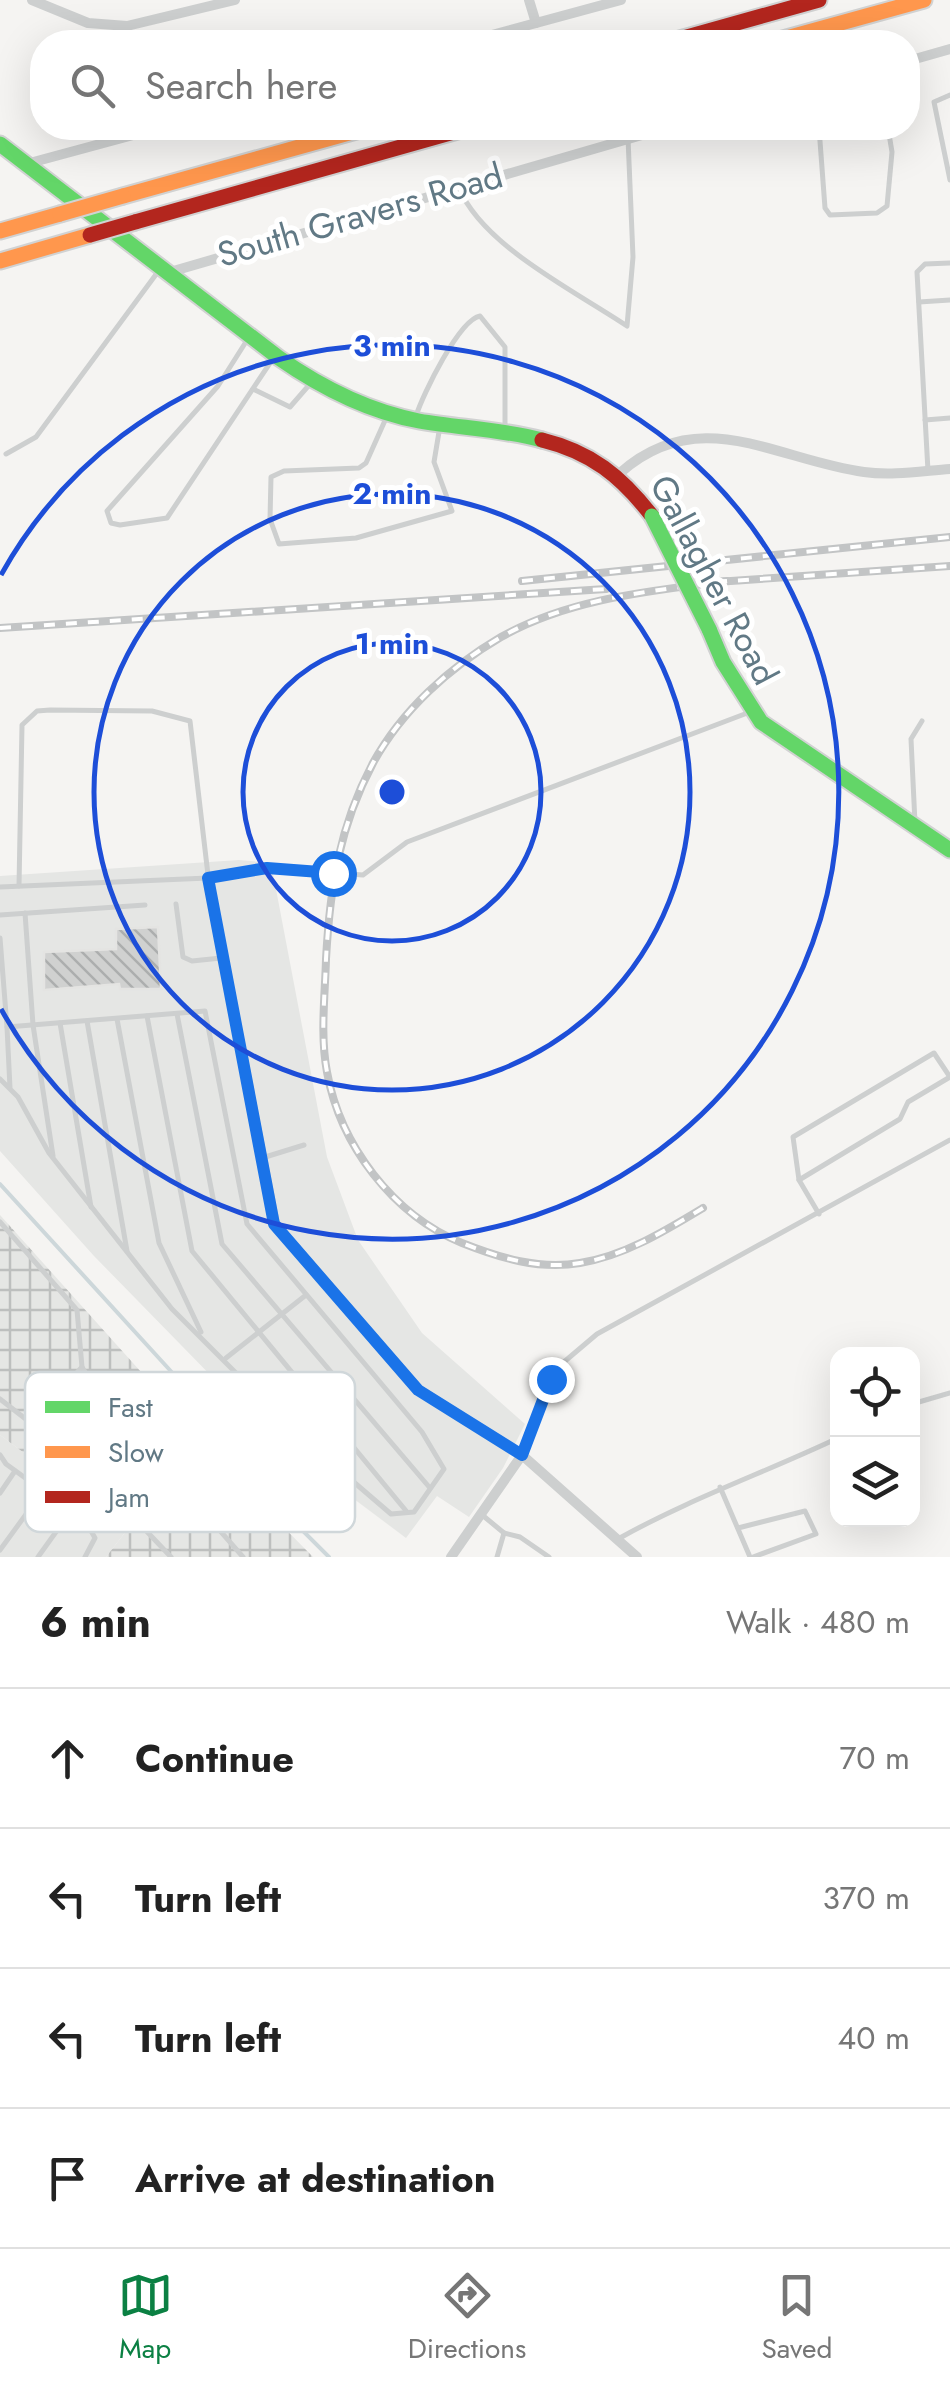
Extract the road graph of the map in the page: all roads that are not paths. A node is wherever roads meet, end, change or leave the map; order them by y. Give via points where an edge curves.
1 (32, 0) edge
2 (235, 0) edge
3 (529, 0) edge
4 (621, 0) edge
5 (820, 0) edge
6 (924, 0) edge
7 (536, 23) junction
8 (510, 30) edge
9 (712, 30) edge
10 (815, 30) edge
11 (950, 49) edge
12 (920, 58) edge
13 (950, 95) edge
14 (115, 140) edge
15 (324, 140) edge
16 (425, 140) edge
17 (621, 140) edge
18 (628, 140) edge
19 (820, 140) edge
20 (890, 140) edge
21 (0, 144) edge
22 (26, 164) junction
23 (950, 180) edge
24 (458, 185) junction
25 (0, 231) edge
26 (0, 260) edge
27 (950, 263) edge
28 (166, 269) junction
29 (950, 300) edge
30 (919, 302) junction
31 (250, 334) junction
32 (276, 354) junction
33 (314, 379) junction
34 (253, 389) junction
35 (388, 413) junction
36 (415, 418) junction
37 (950, 418) edge
38 (925, 420) junction
39 (441, 423) junction
40 (506, 433) junction
41 (6, 454) dead end
42 (950, 469) edge
43 (928, 471) junction
44 (620, 473) junction
45 (751, 711) junction
46 (922, 721) dead end
47 (915, 826) junction
48 (950, 849) edge
49 (208, 878) junction
50 (19, 886) junction
51 (0, 887) edge
52 (176, 904) dead end
53 (145, 905) dead end
54 (26, 913) junction
55 (0, 915) edge
56 (0, 938) edge
57 (223, 957) junction
58 (176, 1014) junction
59 (148, 1016) junction
60 (116, 1019) junction
61 (87, 1021) junction
62 (60, 1023) junction
63 (33, 1025) junction
64 (7, 1027) junction
65 (950, 1077) edge
66 (0, 1079) edge
67 (10, 1088) junction
68 (950, 1140) edge
69 (304, 1146) dead end
70 (260, 1158) junction
71 (53, 1159) junction
72 (799, 1180) junction
73 (91, 1208) junction
74 (819, 1214) junction
75 (0, 1222) edge
76 (127, 1254) junction
77 (306, 1294) junction
78 (280, 1315) junction
79 (258, 1332) junction
80 (203, 1336) junction
81 (226, 1358) junction
82 (82, 1367) junction
83 (78, 1372) edge
84 (85, 1372) edge
85 (239, 1372) edge
86 (291, 1372) edge
87 (329, 1372) edge
88 (950, 1393) edge
89 (0, 1400) edge
90 (355, 1402) edge
91 (920, 1402) edge
92 (25, 1419) edge
93 (830, 1442) edge
94 (355, 1448) edge
95 (0, 1454) edge
96 (522, 1455) junction
97 (15, 1471) junction
98 (25, 1478) edge
99 (355, 1484) edge
100 (720, 1487) junction
101 (430, 1488) junction
102 (0, 1493) edge
103 (408, 1512) junction
104 (481, 1514) junction
105 (25, 1516) edge
106 (738, 1528) junction
107 (0, 1530) edge
108 (56, 1532) edge
109 (94, 1532) edge
110 (147, 1532) edge
111 (221, 1532) edge
112 (504, 1533) junction
113 (10, 1536) junction
114 (618, 1540) junction
115 (0, 1550) edge
116 (542, 1552) junction
117 (38, 1557) edge
118 (85, 1557) edge
119 (171, 1557) edge
120 (243, 1557) edge
121 (451, 1557) edge
122 (497, 1557) edge
123 (535, 1557) edge
124 (549, 1557) edge
125 (638, 1557) edge
126 (752, 1557) edge

1 - 2 street via 88,23 128,26
3 - 7 street
4 - 7 street
5 - 9 main road
6 - 10 main road
7 - 8 street
11 - 12 street
13 - 23 lane via 934,102
14 - 22 street
15 - 25 main road, bridge
16 - 26 main road, bridge
17 - 24 street, South Gravers Road
18 - 24 lane via 633,258 627,326 483,224
19 - 20 lane via 830,215 878,213 887,206
21 - 22 main road, Gallagher Road
22 - 28 main road, Gallagher Road
24 - 28 street, South Gravers Road
27 - 30 lane via 920,266
28 - 31 main road, Gallagher Road
28 - 41 lane via 36,436
29 - 30 lane
30 - 38 lane
31 - 32 main road, Gallagher Road
31 - 34 lane via 218,386 107,511 111,522 167,518
32 - 33 main road, Gallagher Road
32 - 34 lane
33 - 34 lane via 290,406
33 - 35 main road, Gallagher Road
35 - 36 main road, Gallagher Road
35 - 39 lane via 359,468 272,477 270,519 279,544 356,538 452,511 434,462
36 - 39 main road, Gallagher Road
36 - 40 lane via 465,324 480,316 505,347
37 - 38 lane
38 - 43 lane
39 - 40 main road, Gallagher Road
40 - 44 main road, Gallagher Road via 584,451
42 - 43 street
43 - 44 street via 864,472 705,436 640,455
44 - 45 main road, Gallagher Road, bridge via 652,516
45 - 47 main road, Gallagher Road
45 - 49 lane via 407,842 363,875 267,868
46 - 47 lane via 911,739
47 - 48 main road, Gallagher Road
49 - 50 lane
49 - 50 lane via 190,721 152,712 50,710 37,711 22,725
49 - 57 street
50 - 51 lane
52 - 57 lane via 184,957
53 - 54 lane
54 - 55 lane
54 - 63 lane
56 - 64 lane
57 - 70 street
58 - 59 lane
58 - 77 lane via 205,1011 247,1224
58 - 78 lane via 218,1233
59 - 60 lane
59 - 79 lane via 192,1251
60 - 61 lane
60 - 80 lane via 159,1243
61 - 62 lane
61 - 76 lane
62 - 63 lane
62 - 73 lane
63 - 64 lane
63 - 71 lane
64 - 67 lane
65 - 72 lane via 908,1102 900,1119
65 - 72 lane via 934,1053 793,1137
66 - 67 lane
67 - 71 lane
68 - 74 lane
69 - 70 lane
70 - 96 street via 274,1224 418,1390
71 - 73 lane
72 - 74 lane
73 - 76 lane
74 - 96 lane via 583,1346 551,1379
75 - 82 lane via 77,1310
76 - 80 lane
77 - 78 lane
77 - 101 lane via 422,1432 444,1469
78 - 79 lane
78 - 87 lane
79 - 81 lane
79 - 86 lane
80 - 81 lane
81 - 85 lane
82 - 83 lane
82 - 84 lane
88 - 91 lane
89 - 92 lane
90 - 101 lane
93 - 100 lane
94 - 103 lane
95 - 97 lane
96 - 104 street
96 - 114 street
97 - 98 lane
97 - 102 lane
99 - 103 lane via 390,1514
100 - 106 lane
100 - 114 lane
101 - 103 lane
104 - 112 lane
104 - 121 street
105 - 113 lane
106 - 126 lane
106 - 126 lane via 805,1511 812,1520 816,1534
107 - 113 lane
108 - 117 lane
109 - 118 lane
110 - 119 lane
111 - 120 lane
112 - 116 lane
112 - 122 lane
113 - 115 lane
114 - 125 street
116 - 123 lane
116 - 124 lane

